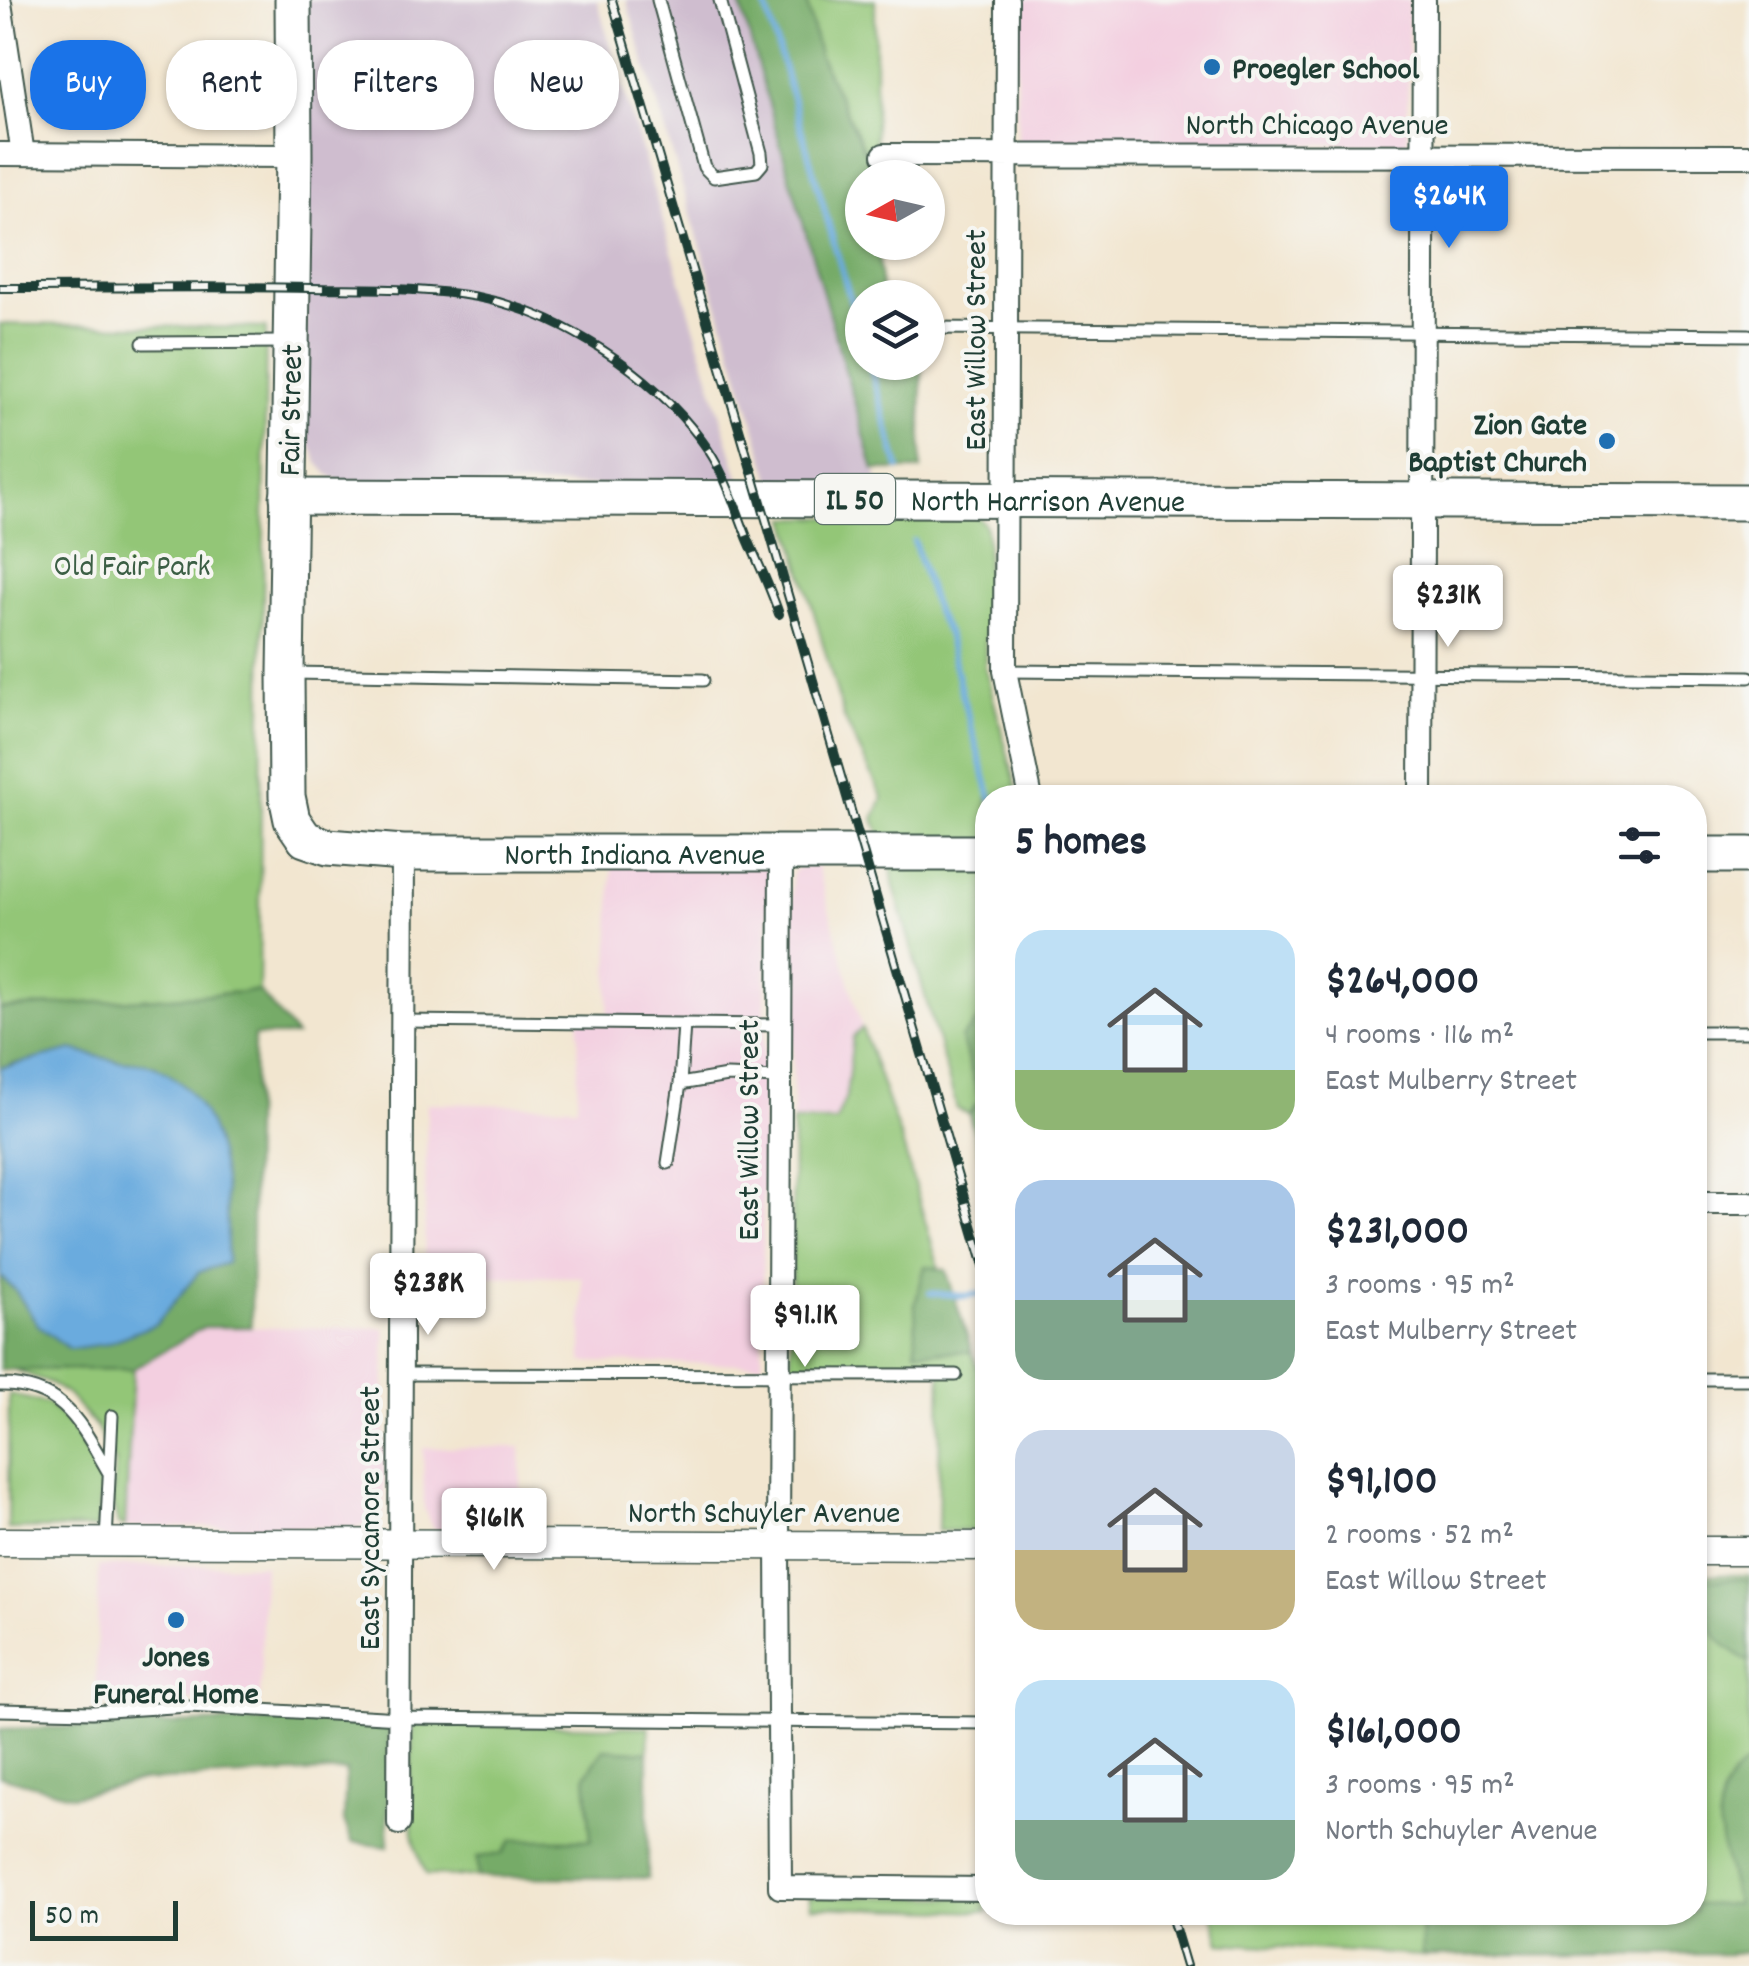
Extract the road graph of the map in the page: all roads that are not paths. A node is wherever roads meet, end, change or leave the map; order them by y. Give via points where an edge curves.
1 (293, 0) edge
2 (658, 0) edge
3 (720, 0) edge
4 (1008, 0) edge
5 (1424, 0) edge
6 (0, 2) edge
7 (11, 154) edge
8 (884, 155) dead end
9 (1007, 155) junction
10 (294, 156) junction
11 (1423, 156) junction
12 (1749, 156) edge
13 (945, 328) edge
14 (1006, 328) junction
15 (1422, 332) junction
16 (1749, 336) edge
17 (290, 342) junction
18 (143, 343) dead end
19 (288, 497) junction
20 (1006, 498) junction
21 (1422, 502) junction
22 (1749, 502) edge
23 (1005, 671) junction
24 (286, 672) junction
25 (1422, 674) junction
26 (1749, 677) edge
27 (703, 680) dead end
28 (1028, 785) edge
29 (1421, 785) edge
30 (292, 820) joint
31 (781, 852) junction
32 (404, 853) junction
33 (975, 853) edge
34 (1707, 855) edge
35 (1749, 855) edge
36 (403, 1021) junction
37 (684, 1024) junction
38 (780, 1025) junction
39 (1707, 1032) edge
40 (1749, 1032) edge
41 (780, 1078) junction
42 (680, 1084) junction
43 (668, 1163) dead end
44 (1707, 1203) edge
45 (1749, 1203) edge
46 (401, 1374) junction
47 (778, 1375) junction
48 (956, 1375) dead end
49 (1707, 1379) edge
50 (1749, 1379) edge
51 (0, 1384) edge
52 (112, 1416) dead end
53 (109, 1474) junction
54 (0, 1542) edge
55 (106, 1542) junction
56 (400, 1544) junction
57 (778, 1546) junction
58 (975, 1546) edge
59 (1707, 1550) edge
60 (1749, 1551) edge
61 (0, 1710) edge
62 (400, 1718) junction
63 (779, 1721) junction
64 (975, 1723) edge
65 (400, 1824) dead end
66 (975, 1890) edge

1 - 10 main road, Fair Street
2 - 3 lane via 704,167 714,177 756,171 762,164
4 - 9 street, East Willow Street
5 - 11 street
6 - 7 street
7 - 10 street
8 - 9 street, North Chicago Avenue
9 - 11 street, North Chicago Avenue
9 - 14 street, East Willow Street
10 - 17 main road, Fair Street
11 - 12 street, North Chicago Avenue
11 - 15 street
13 - 14 lane
14 - 15 lane
14 - 20 street, East Willow Street
15 - 16 lane
15 - 21 street
17 - 18 lane
17 - 19 main road, Fair Street
19 - 20 main road, North Harrison Avenue / IL 50
19 - 24 main road, Fair Street
20 - 21 main road, North Harrison Avenue / IL 50
20 - 23 street, East Willow Street
21 - 22 main road, North Harrison Avenue / IL 50
21 - 25 street
23 - 25 lane
23 - 28 street, East Willow Street
24 - 27 lane
24 - 30 main road, Fair Street
25 - 26 lane
25 - 29 street
30 - 32 main road, North Indiana Avenue via 305,839 328,847
31 - 32 main road, North Indiana Avenue
31 - 33 main road, North Indiana Avenue
31 - 38 street, East Willow Street
32 - 36 street, East Sycamore Street
34 - 35 main road
36 - 37 lane
36 - 46 street, East Sycamore Street
37 - 38 lane
37 - 42 lane
38 - 41 street, East Willow Street
39 - 40 lane
41 - 42 lane via 727,1076
41 - 47 street, East Willow Street
42 - 43 lane
44 - 45 street
46 - 47 lane
46 - 56 street, East Sycamore Street
47 - 48 lane
47 - 57 street, East Willow Street
49 - 50 lane
51 - 53 lane via 58,1400 78,1420
52 - 53 lane
53 - 55 lane
54 - 55 street, North Schuyler Avenue
55 - 56 street, North Schuyler Avenue
56 - 57 street, North Schuyler Avenue
56 - 62 street, East Sycamore Street
57 - 58 street, North Schuyler Avenue
57 - 63 street, East Willow Street
59 - 60 street
61 - 62 lane via 189,1706
62 - 63 lane
62 - 65 street, East Sycamore Street
63 - 64 lane
63 - 66 street, East Willow Street via 780,1887

